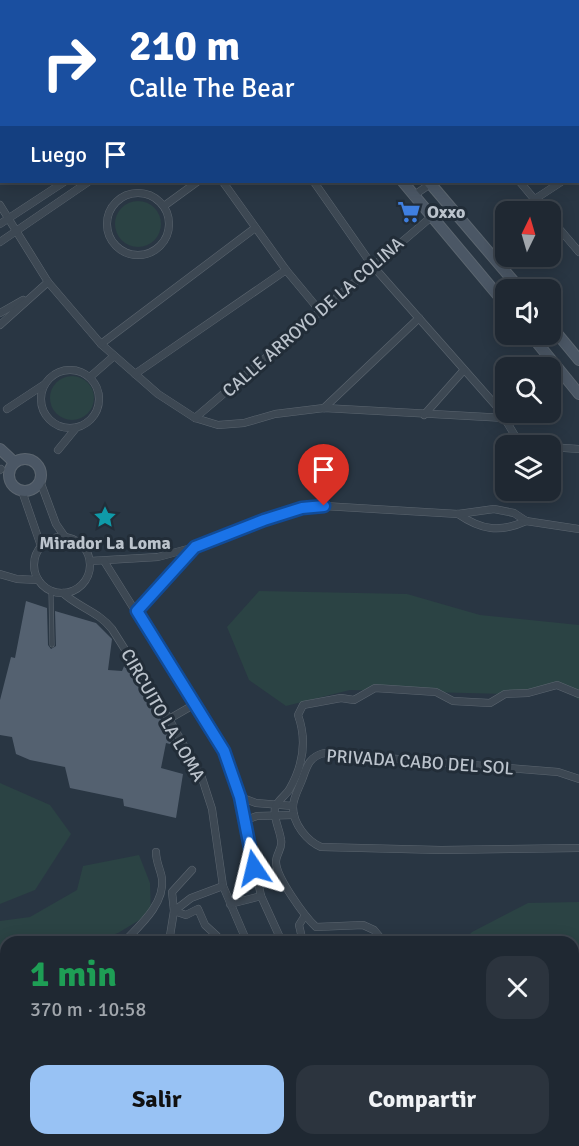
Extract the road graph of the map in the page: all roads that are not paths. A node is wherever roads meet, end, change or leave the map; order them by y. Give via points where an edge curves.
1 (63, 183) edge
2 (87, 183) edge
3 (196, 183) edge
4 (224, 183) edge
5 (315, 183) edge
6 (404, 183) edge
7 (431, 183) edge
8 (433, 183) edge
9 (521, 183) edge
10 (559, 183) edge
11 (413, 196) junction
12 (535, 199) joint
13 (0, 205) edge
14 (164, 206) junction
15 (430, 218) junction
16 (9, 219) junction
17 (0, 224) edge
18 (255, 228) junction
19 (561, 231) edge
20 (18, 232) junction
21 (0, 242) edge
22 (579, 252) edge
23 (372, 265) junction
24 (286, 270) junction
25 (512, 279) edge
26 (48, 282) junction
27 (495, 292) edge
28 (33, 294) junction
29 (320, 312) junction
30 (0, 313) edge
31 (419, 318) junction
32 (0, 325) edge
33 (561, 338) edge
34 (101, 344) junction
35 (539, 345) edge
36 (114, 356) junction
37 (579, 360) edge
38 (463, 371) junction
39 (135, 374) junction
40 (90, 377) junction
41 (45, 384) junction
42 (579, 394) edge
43 (495, 407) edge
44 (324, 408) junction
45 (7, 409) dead end
46 (424, 415) junction
47 (195, 418) junction
48 (495, 418) edge
49 (76, 428) junction
50 (561, 448) edge
51 (0, 449) edge
52 (579, 449) edge
53 (58, 450) dead end
54 (14, 462) junction
55 (2, 471) edge
56 (40, 481) junction
57 (22, 491) junction
58 (458, 514) junction
59 (526, 521) junction
60 (579, 529) edge
61 (65, 537) junction
62 (41, 546) junction
63 (195, 547) junction
64 (90, 561) junction
65 (104, 561) junction
66 (0, 574) edge
67 (38, 580) junction
68 (51, 591) junction
69 (63, 593) junction
70 (137, 611) junction
71 (52, 645) dead end
72 (579, 694) edge
73 (195, 704) junction
74 (169, 719) junction
75 (579, 779) edge
76 (240, 797) junction
77 (276, 806) junction
78 (293, 806) junction
79 (275, 815) junction
80 (294, 815) junction
81 (246, 820) junction
82 (579, 848) edge
83 (156, 852) dead end
84 (192, 870) dead end
85 (223, 886) junction
86 (161, 891) junction
87 (261, 896) junction
88 (171, 900) junction
89 (230, 904) junction
90 (174, 911) junction
91 (304, 917) junction
92 (130, 936) edge
93 (170, 936) edge
94 (217, 936) edge
95 (244, 936) edge
96 (279, 936) edge
97 (302, 936) edge
98 (379, 936) edge

1 - 16 street
2 - 20 street
3 - 14 street
4 - 18 street
5 - 23 street
6 - 11 street
7 - 11 street
8 - 25 street
9 - 12 street
10 - 12 street
11 - 15 street
13 - 16 street
14 - 14 street via 142,193 119,198 107,215 111,241 132,254 152,252 168,232
15 - 23 street, CALLE ARROYO DE LA COLINA
15 - 27 street
16 - 17 street
16 - 20 street
18 - 24 street
18 - 34 street
19 - 22 street
20 - 21 street
20 - 26 street
23 - 29 street, CALLE ARROYO DE LA COLINA
23 - 31 street
24 - 29 street
24 - 39 street
26 - 28 street
26 - 34 street
28 - 30 street
28 - 32 street
29 - 47 street, CALLE ARROYO DE LA COLINA
31 - 38 street
31 - 44 street
33 - 37 street
34 - 36 street
35 - 42 street
36 - 39 street
36 - 40 street
38 - 43 street
38 - 46 street
39 - 47 street
40 - 41 street via 71,370 61,371
40 - 49 street via 99,393 98,411
41 - 45 street
41 - 49 street via 41,393 44,412 57,425
44 - 46 street
44 - 47 street via 274,414 244,423 218,425
46 - 48 street
49 - 53 street
50 - 52 street
51 - 54 street
54 - 55 street
54 - 56 street via 34,462 39,467
55 - 57 street
56 - 57 street via 33,489
56 - 61 street
57 - 62 street
58 - 59 street via 494,509 514,513
58 - 59 street via 475,526 493,529
58 - 63 street via 302,508
59 - 60 street
61 - 62 street
61 - 64 street via 82,545
62 - 67 street via 34,563
63 - 65 street via 158,557
63 - 70 street
64 - 65 street
64 - 69 street via 83,583
65 - 70 street, CIRCUITO LA LOMA
66 - 67 street
67 - 68 street
68 - 69 street
68 - 71 lane
69 - 74 street, CIRCUITO LA LOMA via 106,622
70 - 73 street, CIRCUITO LA LOMA
72 - 77 street via 557,685 505,694 490,703 453,701 436,692 375,688 354,700 303,705 298,715 305,734 302,756 289,790
73 - 74 street
73 - 76 street, CIRCUITO LA LOMA via 224,751
74 - 85 street, CIRCUITO LA LOMA via 202,778 212,809
75 - 78 street, PRIVADA CABO DEL SOL via 558,772 324,753 307,764
76 - 77 street
76 - 81 street, CIRCUITO LA LOMA
77 - 78 street
77 - 79 street
78 - 80 street, PRIVADA CABO DEL SOL
79 - 80 street
79 - 81 street
79 - 91 street via 282,843 276,862
80 - 82 street, PRIVADA CABO DEL SOL via 308,842 321,847
81 - 87 street, CIRCUITO LA LOMA
83 - 86 street
84 - 88 street via 172,892
85 - 89 street
85 - 90 street via 191,898
86 - 88 street
86 - 92 street via 151,913
87 - 89 street
87 - 96 street
88 - 90 street
89 - 95 street
90 - 93 street
90 - 94 street via 186,915 198,909 205,925
91 - 97 street via 299,925
91 - 98 street via 316,927 363,925

